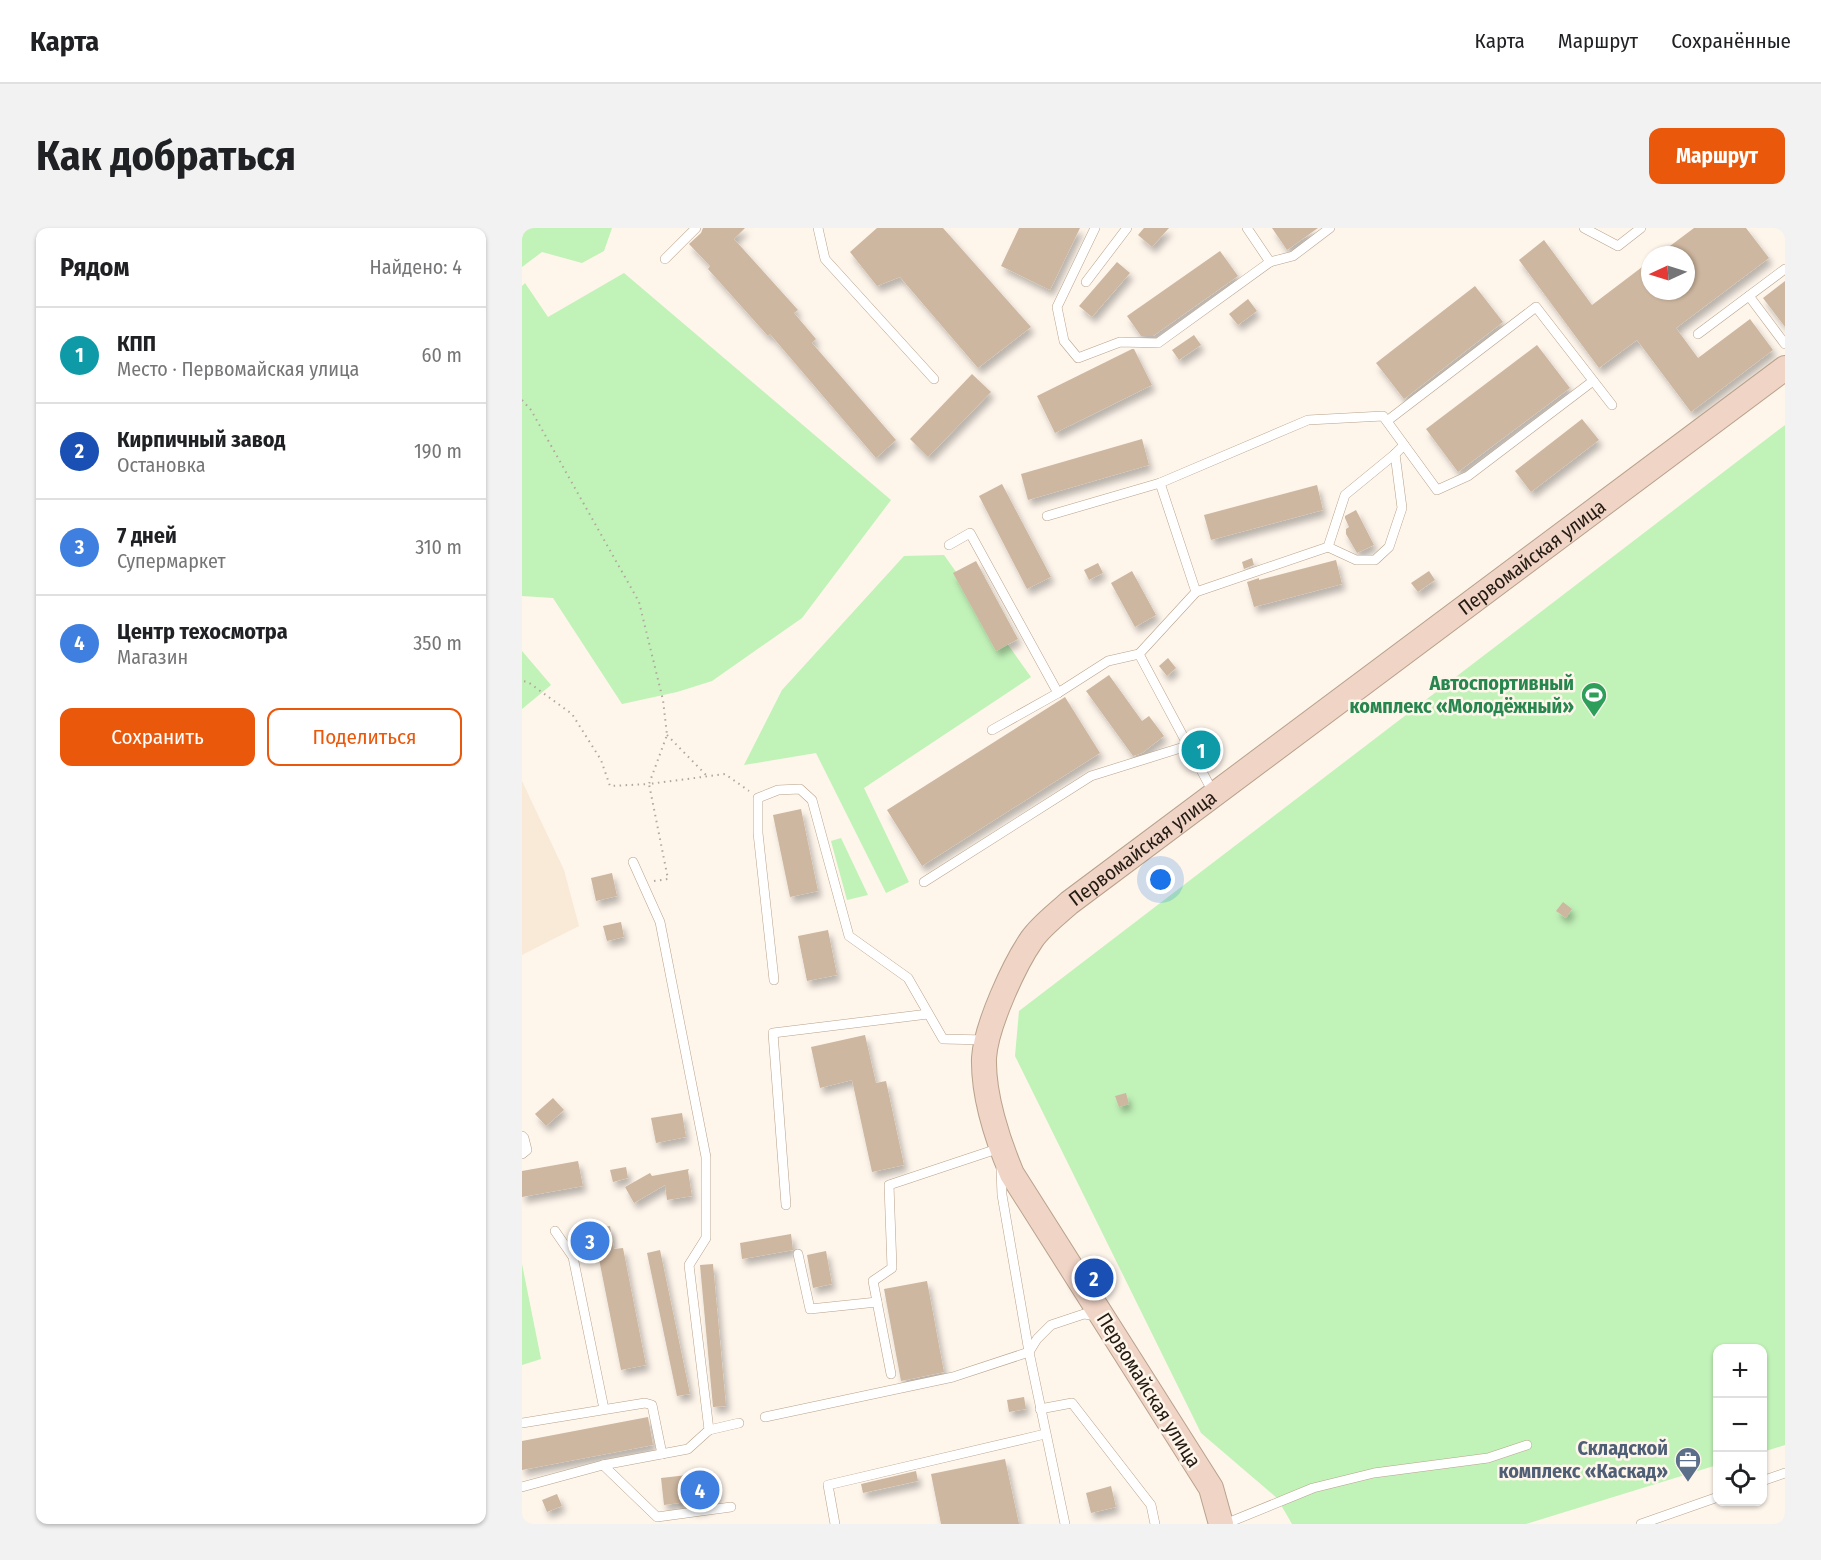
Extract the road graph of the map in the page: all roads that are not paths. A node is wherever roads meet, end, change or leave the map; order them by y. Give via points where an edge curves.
1 (696, 228) edge
2 (818, 228) edge
3 (1095, 228) edge
4 (1127, 228) edge
5 (1247, 228) edge
6 (1330, 228) edge
7 (1584, 228) edge
8 (1641, 228) edge
9 (665, 260) dead end
10 (1270, 262) junction
11 (1785, 269) edge
12 (1086, 282) dead end
13 (1749, 296) junction
14 (1698, 334) dead end
15 (1785, 344) edge
16 (1785, 368) edge
17 (934, 379) dead end
18 (1593, 381) junction
19 (1612, 405) dead end
20 (1387, 421) junction
21 (1404, 444) junction
22 (1395, 454) junction
23 (1160, 483) junction
24 (1047, 516) dead end
25 (949, 545) dead end
26 (1328, 547) junction
27 (1196, 592) junction
28 (1139, 654) junction
29 (1058, 693) junction
30 (992, 730) dead end
31 (1187, 746) junction
32 (1214, 795) junction
33 (633, 862) dead end
34 (924, 882) dead end
35 (774, 980) dead end
36 (928, 1014) junction
37 (988, 1040) junction
38 (522, 1136) edge
39 (1001, 1148) junction
40 (522, 1154) edge
41 (786, 1205) dead end
42 (555, 1231) dead end
43 (798, 1254) dead end
44 (877, 1302) junction
45 (1102, 1316) junction
46 (1029, 1352) junction
47 (891, 1374) dead end
48 (604, 1409) junction
49 (1040, 1410) junction
50 (765, 1417) dead end
51 (522, 1423) edge
52 (739, 1423) dead end
53 (709, 1430) junction
54 (1045, 1434) junction
55 (1527, 1446) dead end
56 (662, 1454) junction
57 (603, 1465) junction
58 (1785, 1473) edge
59 (1767, 1479) edge
60 (522, 1486) edge
61 (1713, 1499) edge
62 (731, 1507) dead end
63 (657, 1521) edge
64 (835, 1524) edge
65 (1065, 1524) edge
66 (1155, 1524) edge
67 (1223, 1524) edge
68 (1641, 1524) edge

1 - 9 lane
2 - 17 lane via 825,259
3 - 10 lane via 1057,307 1064,341 1078,358 1120,342 1158,343
4 - 12 lane
5 - 10 lane
6 - 10 lane via 1293,256
7 - 8 lane via 1618,246
11 - 13 lane
13 - 14 lane
13 - 15 lane
16 - 32 street, Первомайская улица
18 - 19 lane
18 - 20 lane via 1536,307
18 - 21 lane via 1468,476 1437,490
20 - 21 lane
20 - 23 lane via 1383,416 1308,420
21 - 22 lane
22 - 26 lane via 1345,495
22 - 26 lane via 1401,508 1389,547 1375,560 1356,560
23 - 24 lane
23 - 27 lane
25 - 29 lane via 969,533
26 - 27 lane
27 - 28 lane
28 - 29 lane via 1108,661
28 - 31 lane
29 - 30 lane
31 - 32 lane
31 - 34 lane via 1091,776
32 - 37 street, Первомайская улица via 1069,903 1033,937 1008,985
33 - 53 lane via 660,922 706,1157 706,1238 689,1265
35 - 36 lane via 758,833 758,798 778,790 800,789 812,800 849,936 908,978
36 - 37 lane via 943,1040
36 - 41 lane via 773,1033
37 - 39 street, Первомайская улица via 984,1058 989,1103
38 - 40 lane via 527,1150
39 - 44 lane via 889,1185 892,1268 873,1281
39 - 45 street, Первомайская улица via 1012,1174
39 - 46 lane via 1002,1195
42 - 48 lane via 573,1257
43 - 44 lane via 810,1309
44 - 47 lane
45 - 46 lane via 1084,1314 1051,1325
45 - 67 street, Первомайская улица via 1211,1488
46 - 49 lane
46 - 50 lane via 953,1377
48 - 51 lane
48 - 56 lane via 652,1405
49 - 54 lane
49 - 66 lane via 1072,1403 1151,1505
52 - 53 lane
53 - 56 lane via 688,1449
54 - 64 lane via 828,1485
54 - 65 lane
55 - 67 lane via 1488,1458 1374,1473 1313,1488
56 - 57 lane
57 - 60 lane
57 - 63 lane
58 - 59 lane
61 - 68 lane
62 - 63 lane

